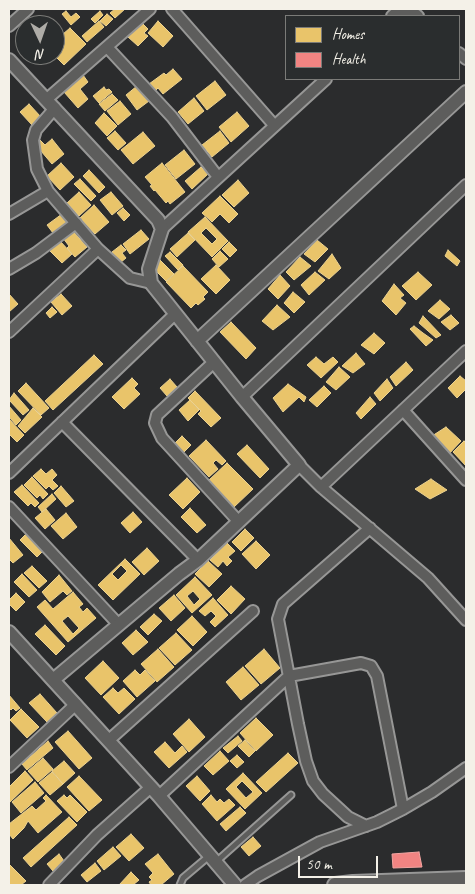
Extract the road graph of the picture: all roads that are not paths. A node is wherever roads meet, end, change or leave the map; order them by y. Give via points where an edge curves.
1 (28, 9) edge
2 (150, 9) edge
3 (172, 9) edge
4 (396, 12) edge
5 (417, 15) edge
6 (9, 26) edge
7 (107, 47) junction
8 (9, 60) edge
9 (325, 80) edge
10 (466, 92) edge
11 (51, 104) junction
12 (274, 125) junction
13 (218, 177) junction
14 (466, 185) edge
15 (48, 191) junction
16 (9, 214) edge
17 (76, 223) junction
18 (162, 229) junction
19 (98, 249) junction
20 (9, 268) edge
21 (151, 283) junction
22 (175, 314) junction
23 (9, 332) edge
24 (197, 341) junction
25 (466, 351) edge
26 (214, 362) junction
27 (242, 397) junction
28 (403, 410) junction
29 (62, 422) junction
30 (300, 465) junction
31 (9, 472) edge
32 (466, 480) edge
33 (321, 487) junction
34 (9, 507) edge
35 (239, 522) junction
36 (370, 528) junction
37 (198, 560) junction
38 (253, 611) dead end
39 (466, 620) edge
40 (119, 625) junction
41 (9, 632) edge
42 (289, 676) junction
43 (53, 680) junction
44 (76, 704) junction
45 (109, 740) junction
46 (9, 767) edge
47 (466, 768) edge
48 (155, 791) junction
49 (291, 795) dead end
50 (404, 810) junction
51 (366, 826) junction
52 (214, 858) junction
53 (466, 879) edge
54 (403, 883) edge
55 (49, 885) edge
56 (180, 885) edge
57 (235, 885) edge
58 (245, 885) edge
59 (335, 885) edge

1 - 6 street
2 - 7 street
3 - 12 street
4 - 5 street via 410,10
7 - 11 street
7 - 13 street via 172,117
8 - 11 street
9 - 12 street
10 - 24 street
11 - 15 street via 33,140 37,169
11 - 18 street via 158,220
12 - 13 street
13 - 18 street
14 - 27 street
15 - 16 street
15 - 17 street
17 - 19 street
17 - 20 street via 36,253
18 - 21 street via 149,269
19 - 21 street via 130,278
19 - 23 street
21 - 22 street
22 - 24 street
22 - 29 street
24 - 26 street
25 - 28 street
26 - 27 street
26 - 35 street via 157,415 155,423 162,438
27 - 30 street
28 - 32 street
28 - 33 street
29 - 31 street
29 - 37 street
30 - 33 street
30 - 35 street
33 - 36 street
34 - 40 street
35 - 37 street
36 - 39 street via 428,578
36 - 42 street via 281,607 278,624
37 - 40 street
38 - 45 street
40 - 43 street
41 - 43 street
42 - 48 street
42 - 50 street via 361,663 371,666 377,676
42 - 51 street via 313,781 348,817
43 - 44 street
44 - 45 street
44 - 46 street
45 - 48 street
47 - 50 street
48 - 52 street
48 - 55 street via 97,835
49 - 52 lane
50 - 51 street
51 - 58 street via 320,842
52 - 56 lane via 183,878
52 - 57 street
53 - 54 main road
54 - 59 main road

